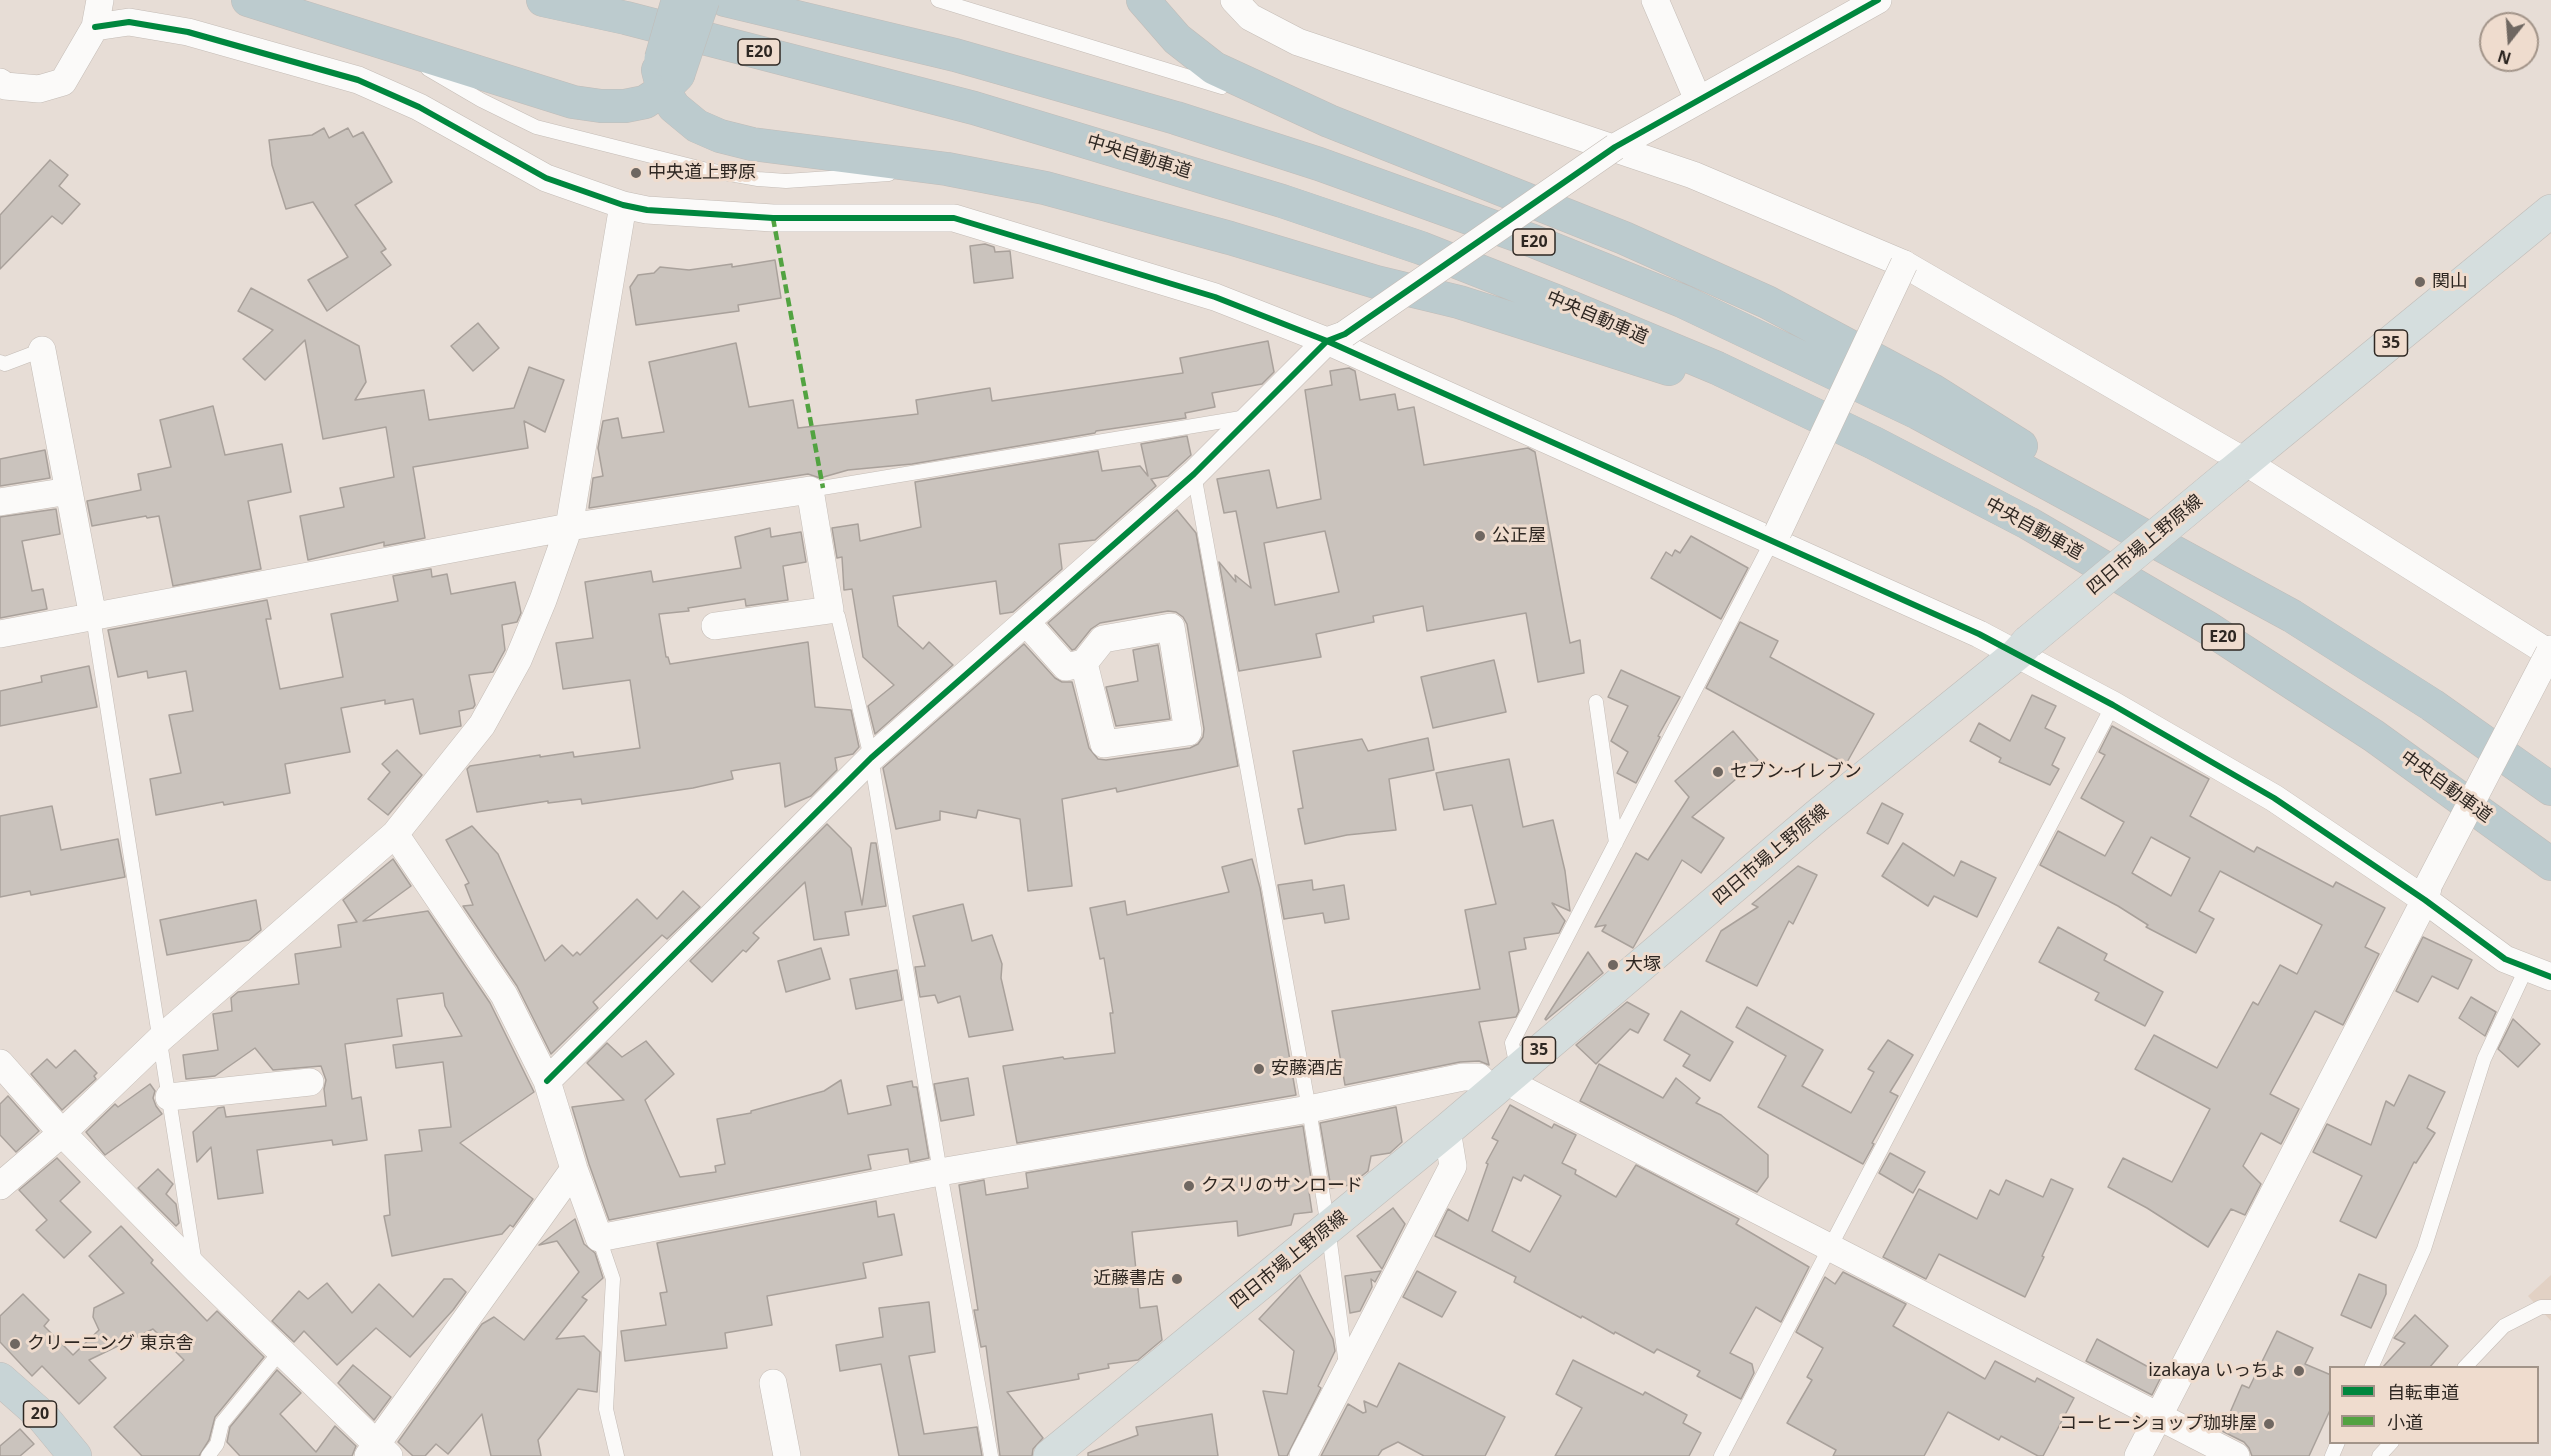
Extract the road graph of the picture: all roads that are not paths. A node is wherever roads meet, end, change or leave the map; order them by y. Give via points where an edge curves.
1 (249, 0) edge
2 (543, 0) edge
3 (678, 0) edge
4 (703, 0) edge
5 (725, 0) edge
6 (938, 0) edge
7 (1143, 0) edge
8 (1234, 0) edge
9 (1655, 0) edge
10 (1878, 0) edge
11 (98, 10) edge
12 (391, 43) junction
13 (666, 78) junction
14 (0, 82) edge
15 (1698, 100) junction
16 (1329, 121) junction
17 (1615, 147) junction
18 (948, 169) junction
19 (623, 205) junction
20 (2551, 211) edge
21 (1904, 264) junction
22 (1336, 338) junction
23 (42, 350) joint
24 (0, 362) edge
25 (1249, 417) junction
26 (1874, 443) junction
27 (2237, 468) junction
28 (1194, 474) junction
29 (810, 490) junction
30 (69, 491) junction
31 (0, 502) edge
32 (569, 527) junction
33 (1775, 537) junction
34 (830, 610) junction
35 (2292, 616) junction
36 (93, 617) junction
37 (1026, 621) junction
38 (715, 626) dead end
39 (0, 634) edge
40 (2023, 648) junction
41 (2550, 651) edge
42 (1084, 663) junction
43 (1596, 702) dead end
44 (2113, 705) junction
45 (871, 758) junction
46 (2551, 789) edge
47 (395, 834) junction
48 (1616, 843) junction
49 (2551, 864) edge
50 (2427, 892) junction
51 (2539, 973) edge
52 (160, 1040) junction
53 (0, 1063) edge
54 (1505, 1080) junction
55 (548, 1081) junction
56 (310, 1082) dead end
57 (169, 1097) junction
58 (1309, 1109) junction
59 (1447, 1130) junction
60 (62, 1133) junction
61 (574, 1169) junction
62 (940, 1172) junction
63 (0, 1186) edge
64 (1328, 1227) junction
65 (599, 1238) junction
66 (1828, 1248) junction
67 (196, 1269) junction
68 (2551, 1307) edge
69 (280, 1352) junction
70 (2372, 1366) edge
71 (2466, 1366) edge
72 (1347, 1372) junction
73 (0, 1379) edge
74 (773, 1383) dead end
75 (2158, 1418) junction
76 (2391, 1444) edge
77 (378, 1452) edge
78 (75, 1456) edge
79 (208, 1456) edge
80 (617, 1456) edge
81 (787, 1456) edge
82 (991, 1456) edge
83 (1050, 1456) edge
84 (1303, 1456) edge
85 (1721, 1456) edge
86 (2138, 1456) edge
87 (2236, 1456) edge
88 (2379, 1456) edge

1 - 12 highway
2 - 26 highway, 中央自動車道 / E20 via 974,108 1282,201 1421,248 1556,301 1718,368
3 - 13 highway, bridge
4 - 13 highway, bridge
5 - 35 highway, E20 via 1094,93 1308,161 1566,254 1682,301 1918,413
6 - 16 lane
7 - 16 highway via 1177,39 1214,68
8 - 17 street via 1250,17 1299,42
9 - 15 street
10 - 15 street
11 - 14 street via 63,82 39,89 5,86
11 - 19 street via 129,22 188,32 358,80 419,107 546,178
12 - 13 highway via 573,102 601,106 645,102
12 - 18 lane via 450,83 536,127 706,170 786,181
13 - 18 highway via 674,107 697,126 720,136 752,144
15 - 17 street
16 - 35 highway via 1624,238 1767,302 1932,390
17 - 21 street via 1703,179
17 - 22 street, bridge
18 - 26 highway via 1046,188 1459,302 1662,366
19 - 22 street via 773,218 954,218
19 - 32 street
20 - 27 main road, 四日市場上野原線 / 35
21 - 27 street
21 - 33 street, bridge
22 - 25 street
22 - 33 street
23 - 24 lane via 5,364
23 - 30 street
25 - 28 street
25 - 29 lane
26 - 49 highway, 中央自動車道 / E20 via 2028,523 2208,628 2374,736
27 - 40 main road, 四日市場上野原線 / 35, bridge
27 - 41 street
28 - 37 street
28 - 58 lane
29 - 32 street
29 - 34 street
30 - 31 street
30 - 36 street
32 - 36 street
32 - 47 street via 518,660 482,725
33 - 40 street via 1979,634
33 - 48 lane
34 - 38 street
34 - 45 lane via 838,616
35 - 46 highway, E20 via 2432,705
36 - 39 street
36 - 52 lane
37 - 42 street via 1066,667
37 - 45 street
40 - 44 street
40 - 54 main road, 四日市場上野原線 / 35 via 1818,815
41 - 50 street, bridge
42 - 42 street via 1103,639 1171,627 1188,732 1104,744
43 - 48 lane
44 - 50 street
44 - 66 lane
45 - 55 street
45 - 62 lane
47 - 52 street
47 - 55 street via 504,995
48 - 54 lane via 1512,1042
50 - 51 street via 2505,959
50 - 75 street
51 - 70 lane via 2484,1059 2424,1249
52 - 57 lane
52 - 60 street
53 - 60 street
54 - 58 street via 1463,1077
54 - 59 main road, 四日市場上野原線 / 35
54 - 66 street
55 - 61 street
56 - 57 street
57 - 67 lane
58 - 62 street
58 - 64 lane
59 - 64 main road, 四日市場上野原線 / 35
59 - 72 street via 1452,1166
60 - 63 street
60 - 67 street
61 - 65 street
61 - 77 street
62 - 65 street
62 - 82 lane
64 - 72 lane
64 - 83 main road, 四日市場上野原線 / 35
65 - 80 lane via 613,1280 606,1408
66 - 75 street
66 - 85 lane
67 - 69 street
68 - 71 lane via 2541,1307 2504,1326
69 - 77 street
69 - 79 lane via 222,1423 217,1444
72 - 84 street
73 - 78 highway, 20 via 42,1416
74 - 81 street
75 - 86 street
75 - 87 street
76 - 88 lane

